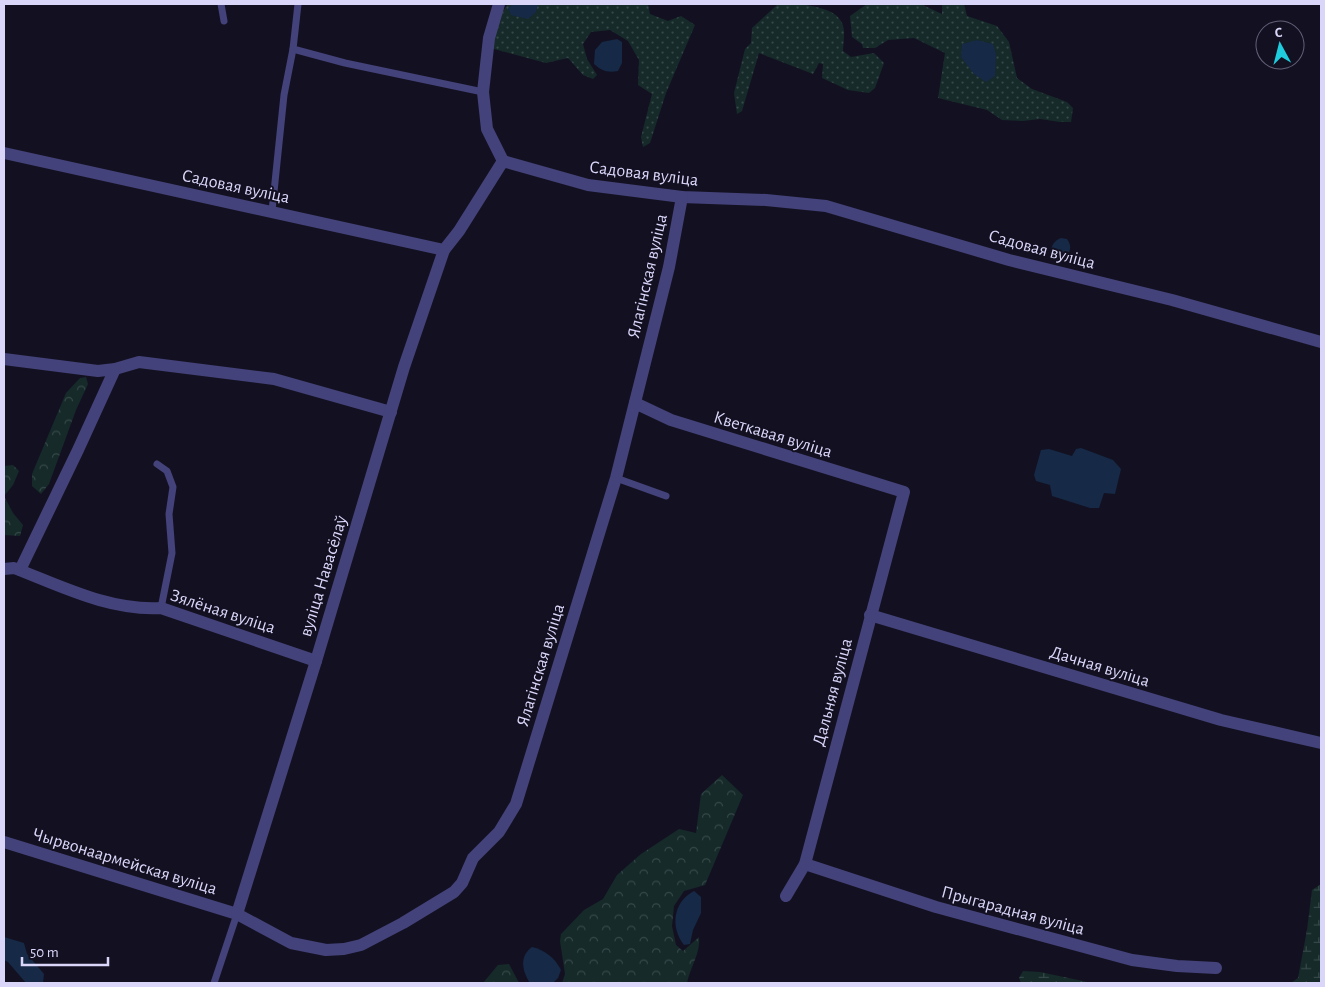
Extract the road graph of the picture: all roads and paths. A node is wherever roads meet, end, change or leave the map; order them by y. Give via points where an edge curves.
1 (221, 4) edge
2 (298, 4) edge
3 (499, 4) edge
4 (224, 21) dead end
5 (293, 49) junction
6 (483, 92) junction
7 (4, 153) edge
8 (503, 161) junction
9 (682, 197) junction
10 (272, 211) junction
11 (444, 250) junction
12 (1321, 342) edge
13 (4, 359) edge
14 (115, 369) junction
15 (634, 403) junction
16 (391, 412) junction
17 (157, 464) dead end
18 (616, 478) junction
19 (904, 492) joint
20 (666, 496) dead end
21 (4, 569) edge
22 (20, 570) junction
23 (161, 608) junction
24 (870, 615) junction
25 (316, 660) junction
26 (1321, 743) edge
27 (4, 842) edge
28 (805, 864) junction
29 (786, 896) dead end
30 (237, 914) junction
31 (1216, 968) dead end
32 (214, 983) edge

1 - 4 lane
2 - 5 lane
3 - 6 street via 489,38
5 - 6 lane
5 - 10 lane via 284,95
6 - 8 street via 487,129
7 - 10 street, Садовая вуліца
8 - 9 street, Садовая вуліца via 588,184
8 - 11 street
9 - 12 street, Садовая вуліца via 826,206 1009,260 1172,300
9 - 15 street, Ялагінская вуліца via 669,267
10 - 11 street, Садовая вуліца
11 - 16 street, вуліца Навасёлаў
13 - 14 street via 98,371
14 - 16 street via 139,362 274,379
14 - 22 street
15 - 18 street, Ялагінская вуліца
15 - 19 street, Кветкавая вуліца via 671,420
16 - 25 street, вуліца Навасёлаў
17 - 23 lane via 167,471 172,487 169,514 172,554
18 - 20 lane
18 - 30 street, Ялагінская вуліца via 516,804 499,832 473,858 462,883 444,900 403,923 361,945 344,949 326,950 291,943
19 - 24 street, Дальняя вуліца
21 - 22 street, Зялёная вуліца
22 - 23 street, Зялёная вуліца via 102,601 143,609
23 - 25 street, Зялёная вуліца
24 - 26 street, Дачная вуліца via 1221,720
24 - 28 street, Дальняя вуліца
25 - 30 street, вуліца Навасёлаў
27 - 30 street, Чырвонаармейская вуліца
28 - 29 street, Дальняя вуліца
28 - 31 street, Прыгарадная вуліца via 936,907 1132,960
30 - 32 lane

